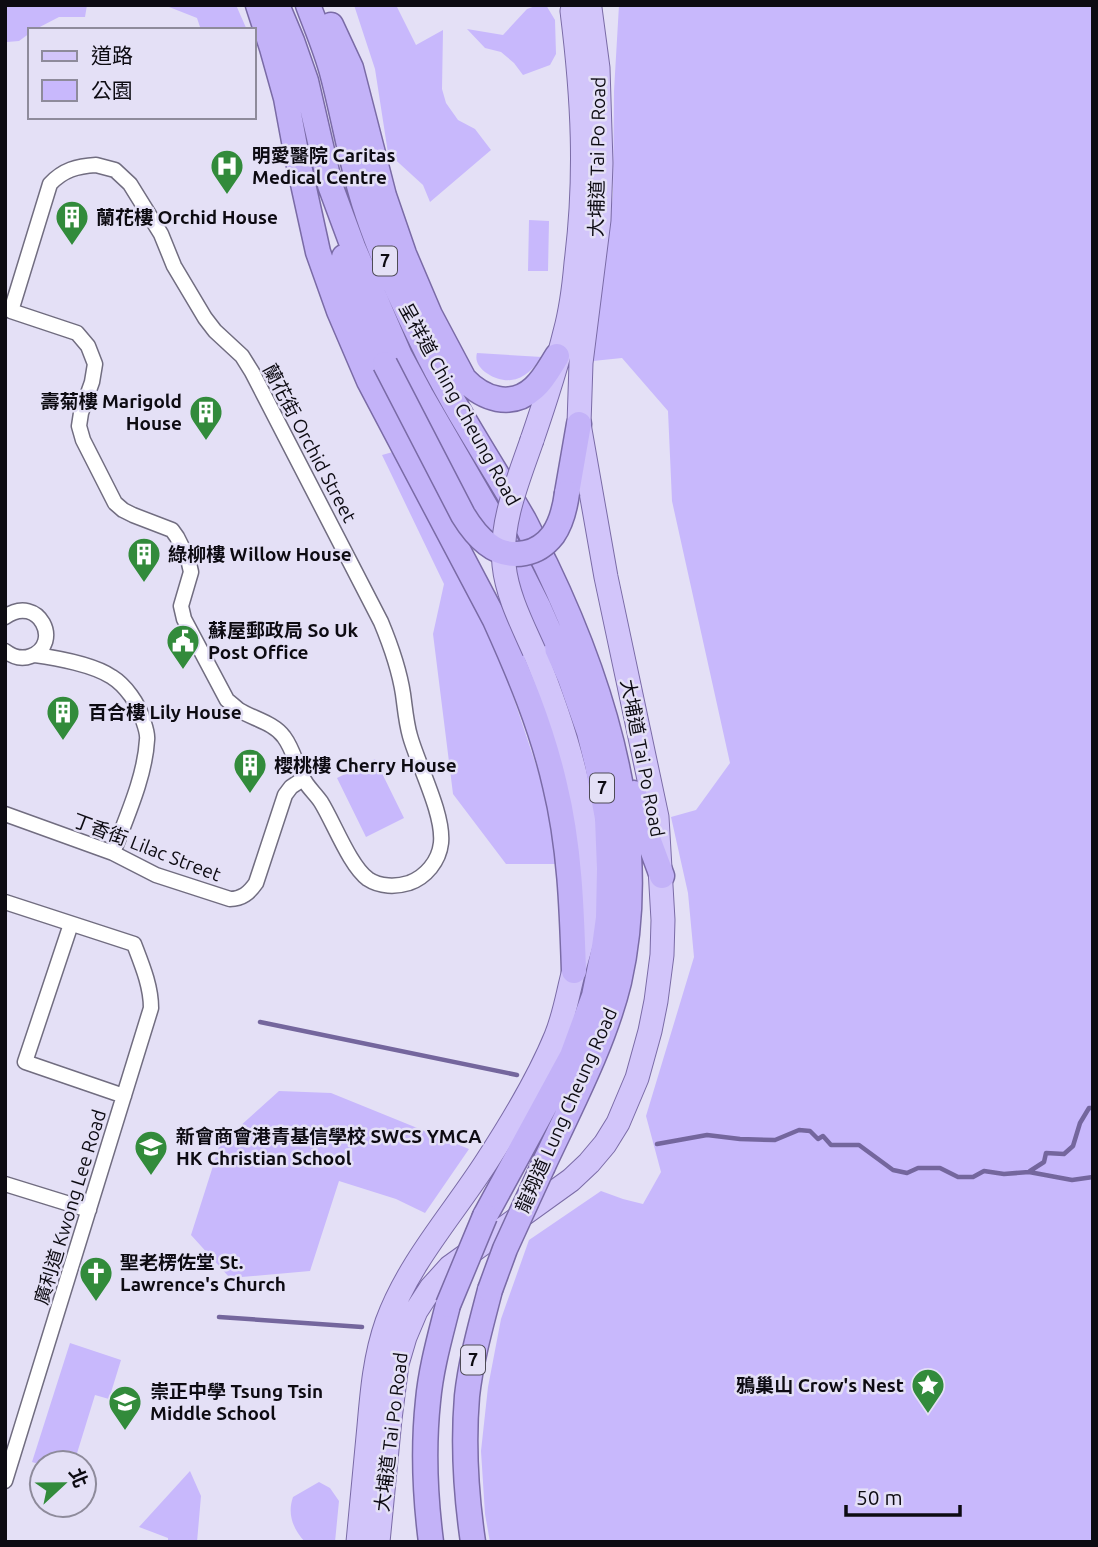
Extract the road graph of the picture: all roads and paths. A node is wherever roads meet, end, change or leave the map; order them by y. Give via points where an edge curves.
1 (258, 5) edge
2 (276, 5) edge
3 (308, 5) edge
4 (322, 5) edge
5 (574, 5) edge
6 (588, 5) edge
7 (330, 185) junction
8 (8, 310) edge
9 (557, 356) junction
10 (579, 424) junction
11 (524, 522) joint
12 (502, 534) joint
13 (5, 617) edge
14 (5, 651) edge
15 (35, 655) junction
16 (608, 727) junction
17 (303, 779) junction
18 (5, 814) edge
19 (113, 853) junction
20 (662, 876) junction
21 (5, 902) edge
22 (71, 924) junction
23 (574, 971) junction
24 (124, 1096) junction
25 (5, 1184) edge
26 (89, 1210) junction
27 (5, 1481) edge
28 (358, 1542) edge
29 (378, 1542) edge
30 (432, 1542) edge
31 (473, 1542) edge

1 - 23 highway via 278,69 316,242 344,324 369,381 495,620 529,702 564,831
2 - 7 highway, 呈祥道 Ching Cheung Road / 7 via 306,81
3 - 11 highway, 呈祥道 Ching Cheung Road / 7 via 333,75 375,236 429,356
4 - 9 highway via 351,68 404,254 464,379 489,397 517,397 536,386
5 - 9 main road, 大埔道 Tai Po Road via 583,133 582,205 572,298
6 - 10 main road, 大埔道 Tai Po Road via 598,68 601,182 582,351
7 - 10 highway, bridge via 354,295 371,336 463,515 492,548 515,554 549,540 562,517
7 - 12 highway, 呈祥道 Ching Cheung Road / 7 via 400,356
8 - 17 street, 蘭花街 Orchid Street via 77,333 88,346 95,364 79,426 83,440 115,503 172,530 177,537 191,572 181,606 184,619 227,699 284,736
8 - 17 street, 蘭花街 Orchid Street via 50,184 65,171 85,166 105,166 122,175 161,234 205,318 252,372 391,646 408,732 440,831 437,857 418,880 402,885 375,883 359,870
9 - 23 main road, 大埔道 Tai Po Road, bridge via 508,512 503,548 508,585 560,722 584,821 588,912
10 - 20 main road, 大埔道 Tai Po Road via 657,817
11 - 16 highway, 龍翔道 Lung Cheung Road / 7 via 562,599
12 - 30 highway, 龍翔道 Lung Cheung Road / 7, bridge via 540,608 589,732 607,818 607,933 579,1041 485,1216 452,1294 427,1411 425,1479
13 - 15 street via 19,610 39,617 46,637
14 - 15 street via 20,658
15 - 19 street via 113,677 141,712 148,738 144,760
16 - 20 highway
16 - 31 highway, 龍翔道 Lung Cheung Road / 7, bridge via 628,841 624,956 601,1038 505,1250 479,1329 467,1395 466,1476
17 - 19 street, 丁香街 Lilac Street via 285,795 256,883 237,899 156,875
18 - 19 street, 丁香街 Lilac Street
20 - 29 main road, 大埔道 Tai Po Road via 658,986 650,1031 628,1101 589,1163 450,1267 416,1311 397,1364
21 - 22 street
22 - 24 street, 廣利道 Kwong Lee Road via 134,944 148,983 151,1008
22 - 24 street via 24,1062
23 - 28 main road, 大埔道 Tai Po Road via 556,1035 528,1092 412,1272 387,1323 373,1382
24 - 26 street, 廣利道 Kwong Lee Road
25 - 26 street
26 - 27 street, 廣利道 Kwong Lee Road

